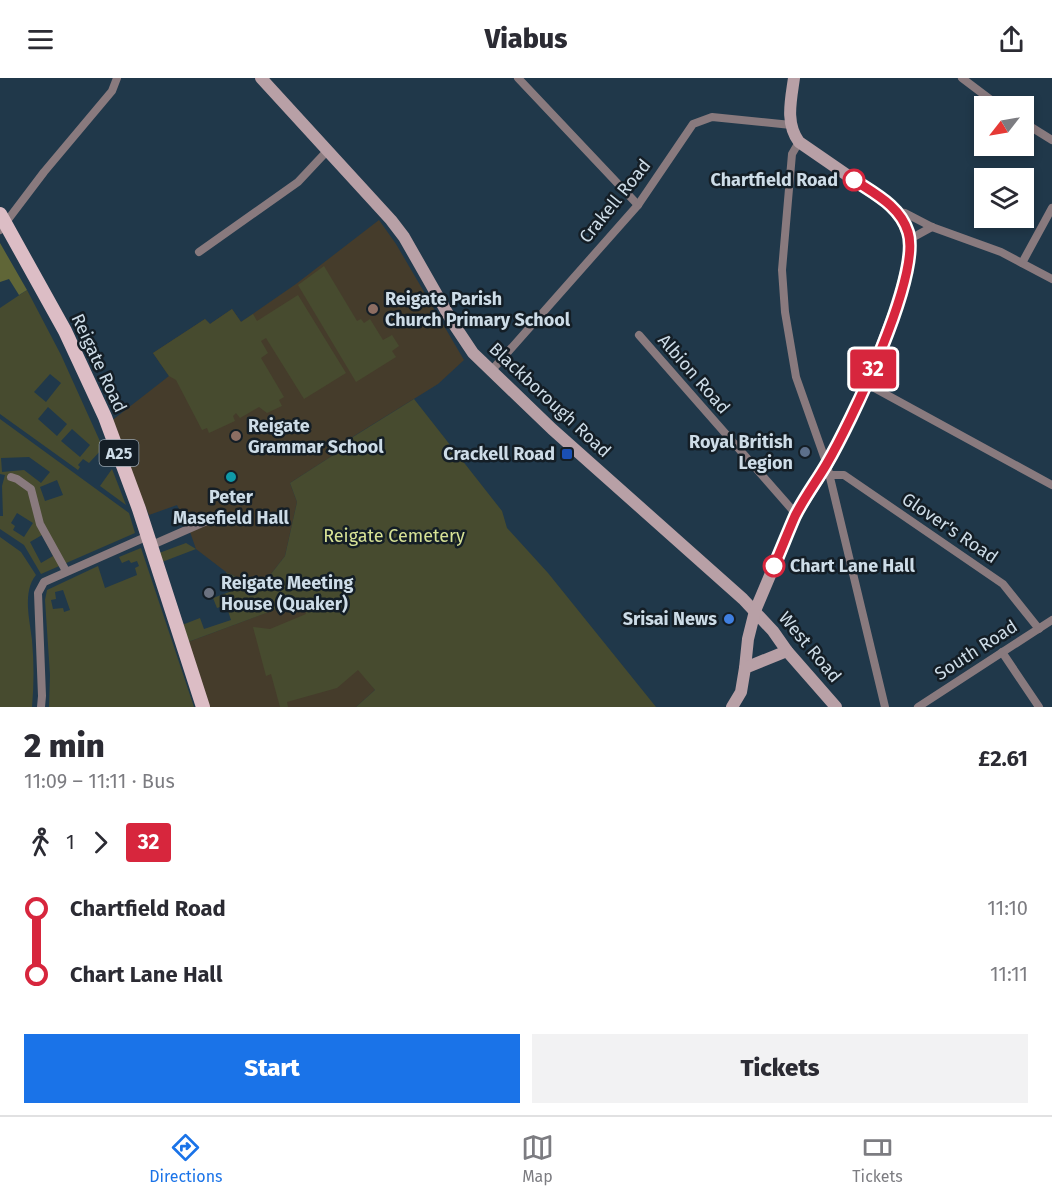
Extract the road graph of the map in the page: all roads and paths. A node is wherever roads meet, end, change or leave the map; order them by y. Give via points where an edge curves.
1 (117, 78) edge
2 (261, 78) edge
3 (518, 78) edge
4 (794, 78) edge
5 (962, 78) edge
6 (986, 96) edge
7 (790, 125) junction
8 (1034, 129) edge
9 (1052, 140) edge
10 (799, 142) junction
11 (328, 150) junction
12 (638, 205) junction
13 (1052, 208) edge
14 (898, 212) junction
15 (2, 223) edge
16 (932, 227) junction
17 (910, 238) junction
18 (199, 252) dead end
19 (1022, 263) junction
20 (1052, 279) edge
21 (639, 335) dead end
22 (492, 370) junction
23 (867, 384) junction
24 (828, 470) junction
25 (11, 477) dead end
26 (1052, 485) edge
27 (796, 514) junction
28 (209, 520) dead end
29 (150, 541) junction
30 (66, 571) junction
31 (755, 611) junction
32 (1052, 620) edge
33 (1039, 629) junction
34 (788, 651) junction
35 (1002, 652) junction
36 (745, 668) junction
37 (41, 707) edge
38 (203, 707) edge
39 (732, 707) edge
40 (836, 707) edge
41 (885, 707) edge
42 (918, 707) edge
43 (1039, 707) edge

1 - 15 street via 112,92
2 - 11 main road, Blackborough Road
3 - 12 street
4 - 7 main road
5 - 6 street
7 - 10 main road
7 - 12 street, Crakell Road via 702,119 693,124
8 - 9 street
10 - 14 main road
10 - 24 street via 792,154 782,270 785,312 796,377
11 - 18 street via 298,182
11 - 22 main road, Blackborough Road via 404,237 460,335
12 - 22 street, Crakell Road
13 - 19 street
14 - 16 street
14 - 17 main road
15 - 29 main road, Reigate Road / A25 via 65,331 105,417
16 - 17 street
16 - 19 street
17 - 23 main road via 899,301
19 - 20 street
21 - 27 street, Albion Road
22 - 31 main road, Blackborough Road
23 - 24 main road
23 - 26 street
24 - 27 main road
24 - 33 street, Glover's Road via 844,475 1003,584
24 - 41 street
25 - 30 street via 31,489 40,524
27 - 31 main road
28 - 29 street
29 - 30 street
29 - 38 main road, Reigate Road / A25
30 - 37 street via 44,582 38,593
31 - 34 main road, West Road
31 - 36 main road
32 - 33 street, South Road
33 - 35 street, South Road
34 - 36 main road
34 - 40 main road, West Road
35 - 42 street, South Road
35 - 43 street
36 - 39 main road via 741,692

